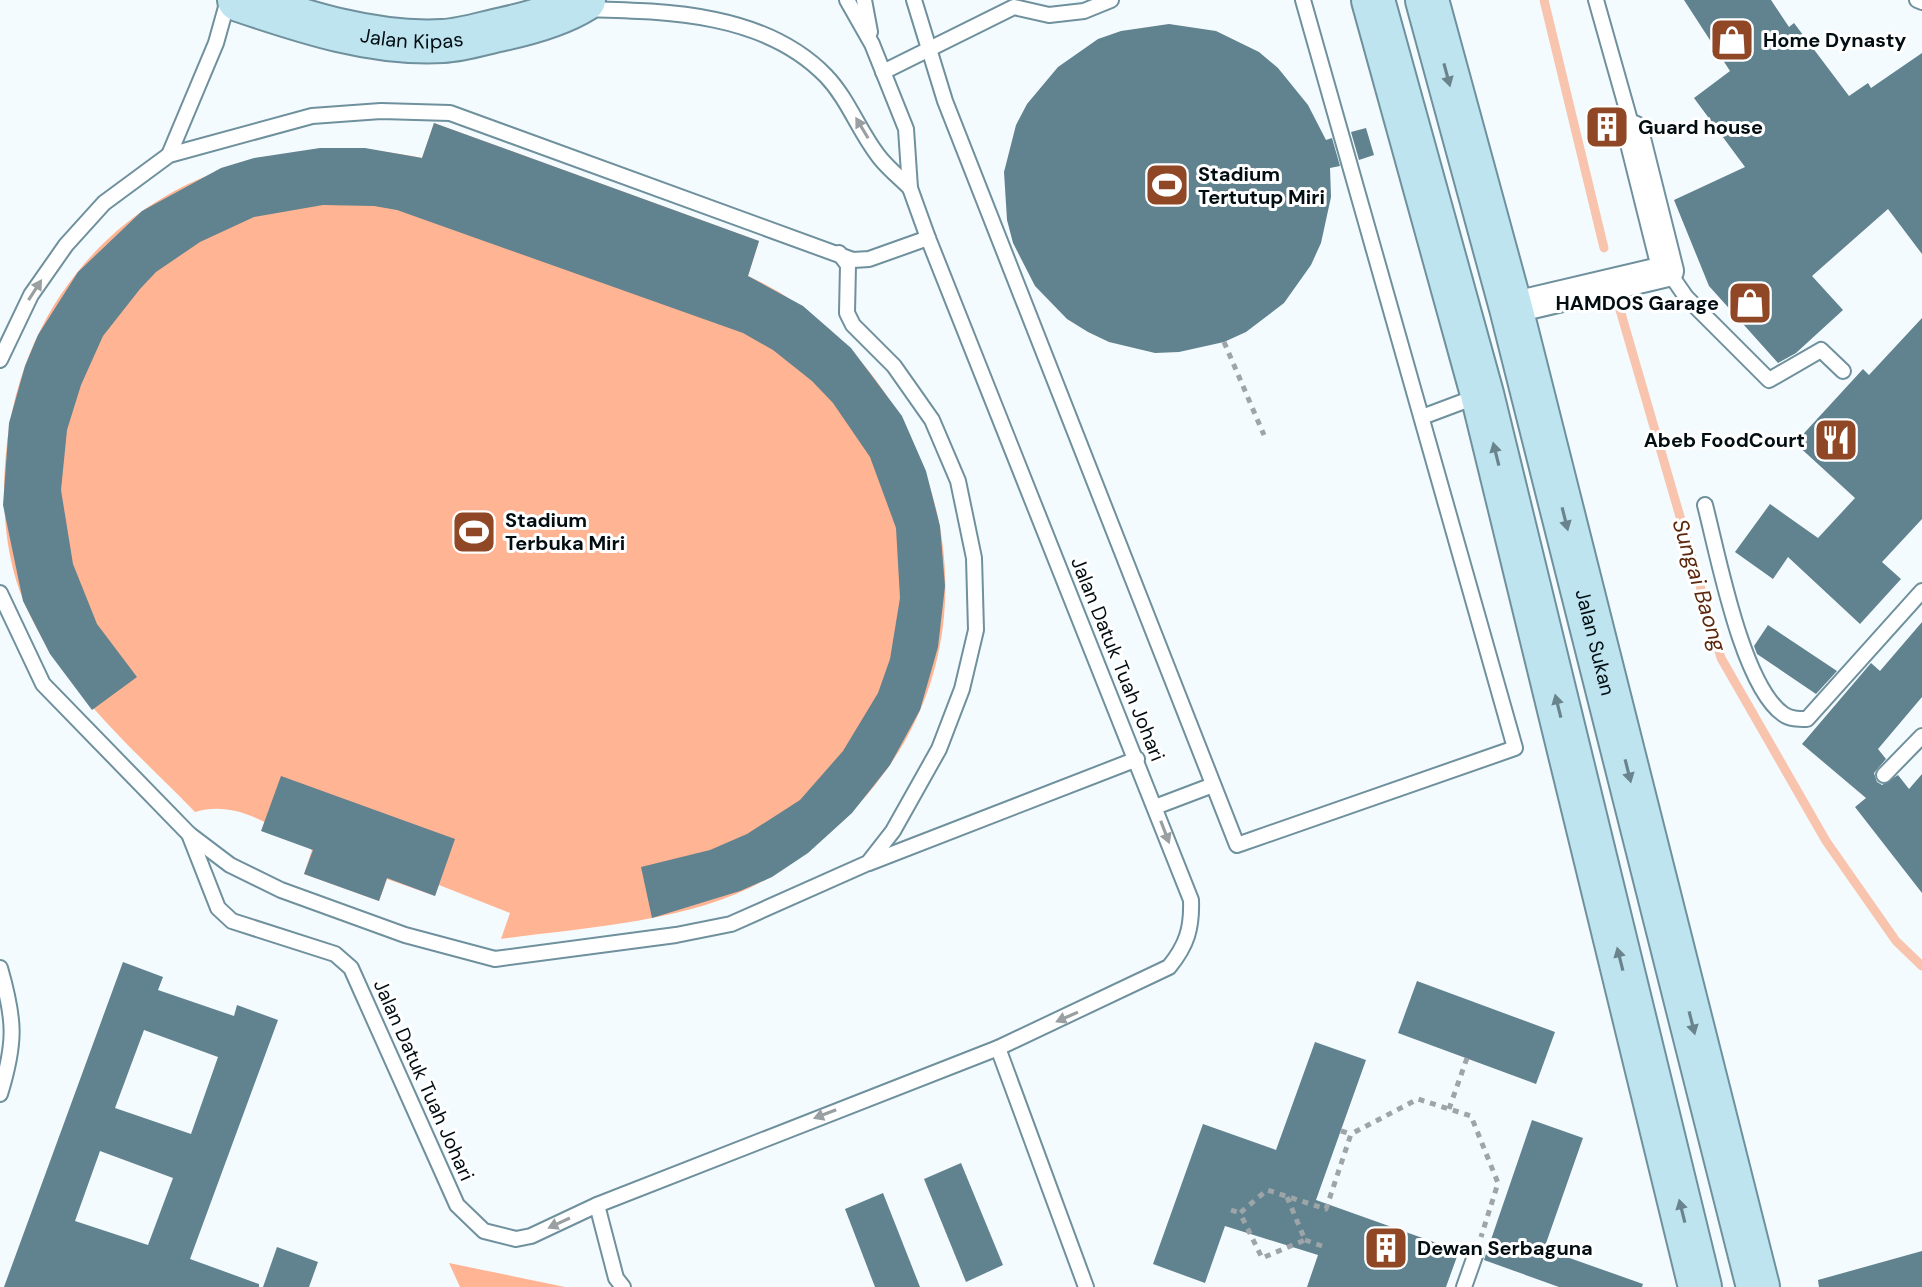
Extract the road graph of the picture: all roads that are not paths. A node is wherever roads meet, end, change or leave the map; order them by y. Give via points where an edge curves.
1 (228, 0) edge
2 (239, 0) edge
3 (847, 0) edge
4 (864, 0) edge
5 (914, 0) edge
6 (1111, 0) edge
7 (1303, 0) edge
8 (1373, 0) edge
9 (1427, 0) edge
10 (1596, 0) edge
11 (577, 4) edge
12 (872, 44) junction
13 (930, 51) junction
14 (883, 72) junction
15 (1633, 131) joint
16 (169, 155) junction
17 (910, 188) junction
18 (928, 238) junction
19 (839, 253) junction
20 (1668, 271) junction
21 (1511, 308) junction
22 (0, 360) edge
23 (1843, 371) dead end
24 (1482, 394) junction
25 (1422, 417) junction
26 (1705, 505) dead end
27 (1922, 591) edge
28 (0, 593) edge
29 (1922, 736) edge
30 (1137, 759) junction
31 (1884, 775) dead end
32 (1213, 785) junction
33 (1155, 807) junction
34 (189, 834) junction
35 (868, 863) junction
36 (0, 968) edge
37 (998, 1048) junction
38 (0, 1094) edge
39 (597, 1205) junction
40 (1476, 1253) road end
41 (623, 1287) edge
42 (1086, 1287) edge
43 (1464, 1287) edge
44 (1700, 1287) edge
45 (1758, 1287) edge

1 - 16 lane via 216,43
2 - 11 main road, Jalan Kipas via 310,24 444,41 527,24
3 - 12 lane, Jalan Datuk Tuah Johari
4 - 12 lane
5 - 13 lane
6 - 13 lane via 1084,11 1049,15 1014,7
7 - 25 lane
8 - 24 main road
9 -> 21 main road, Jalan Sukan
10 - 15 lane
17 -> 11 lane, Jalan Datuk Tuah Johari via 879,156 824,74 756,31 661,11
12 - 14 lane, Jalan Datuk Tuah Johari
13 - 14 lane
13 - 32 lane
14 - 17 lane, Jalan Datuk Tuah Johari via 906,129
15 - 20 street
16 - 19 lane via 312,116 450,113
22 -> 16 lane via 31,295 66,245 104,203
17 - 18 lane, Jalan Datuk Tuah Johari
18 - 19 lane via 869,259 853,260
18 - 30 lane, Jalan Datuk Tuah Johari
19 - 35 lane via 848,265 845,294 853,325 894,366 932,420 958,481 974,558 976,630 962,689 939,749 893,831
20 - 21 street
20 - 23 lane via 1686,297 1769,380 1821,350
21 -> 45 main road, Jalan Sukan
24 - 25 lane
44 -> 24 main road
25 - 32 lane via 1515,748 1237,845
26 - 27 lane via 1748,663 1779,712 1791,719 1807,719
28 - 34 lane, Jalan Datuk Tuah Johari via 43,684
29 - 31 lane
30 - 33 lane, Jalan Datuk Tuah Johari
30 - 35 lane
32 - 33 lane
33 -> 37 lane, Jalan Datuk Tuah Johari via 1191,900 1192,926 1183,950 1149,980
34 - 35 lane via 230,865 281,890 405,935 495,959 731,924
39 -> 34 lane, Jalan Datuk Tuah Johari via 516,1239 484,1231 471,1221 446,1184 351,968 317,946 232,921 218,908
36 - 38 lane via 11,1007 13,1052
37 -> 39 lane, Jalan Datuk Tuah Johari
37 - 42 lane
39 - 41 lane
40 - 43 lane

